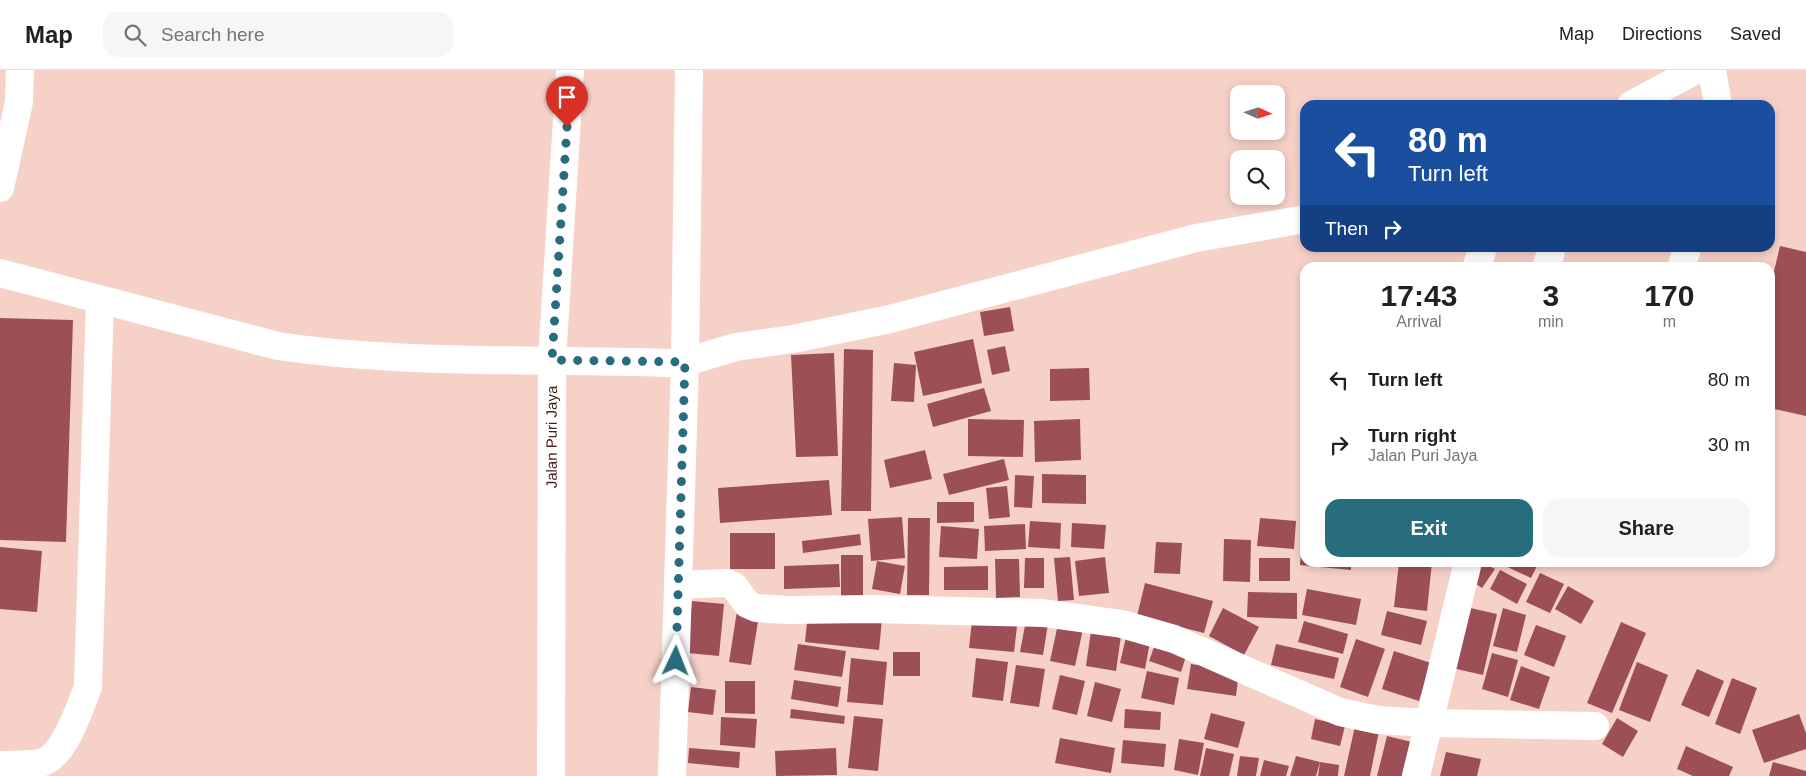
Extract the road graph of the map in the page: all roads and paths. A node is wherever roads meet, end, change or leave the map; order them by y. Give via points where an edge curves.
1 (20, 70) edge
2 (570, 70) edge
3 (689, 70) edge
4 (1696, 70) edge
5 (1712, 70) edge
6 (1640, 100) edge
7 (1717, 100) edge
8 (0, 188) edge
9 (1300, 220) edge
10 (0, 273) edge
11 (100, 300) junction
12 (552, 360) junction
13 (677, 363) junction
14 (1467, 567) edge
15 (678, 584) junction
16 (1429, 723) junction
17 (1595, 726) dead end
18 (0, 766) edge
19 (551, 776) edge
20 (672, 776) edge
21 (1416, 776) edge

1 - 8 street via 19,102
2 - 12 street, Jalan Puri Jaya
3 - 13 street
4 - 6 street
5 - 7 street
9 - 13 street via 1196,238 890,319 736,347
10 - 11 street
11 - 12 street via 278,346 311,351 370,356
11 - 18 street via 88,687 70,732 59,749 44,762
12 - 13 street
12 - 19 street, Jalan Puri Jaya
13 - 15 street
14 - 16 street
15 - 16 street via 726,583 734,586 747,604 764,609 1043,613 1122,624 1174,639 1340,712 1378,720
15 - 20 street
16 - 17 street
16 - 21 street

